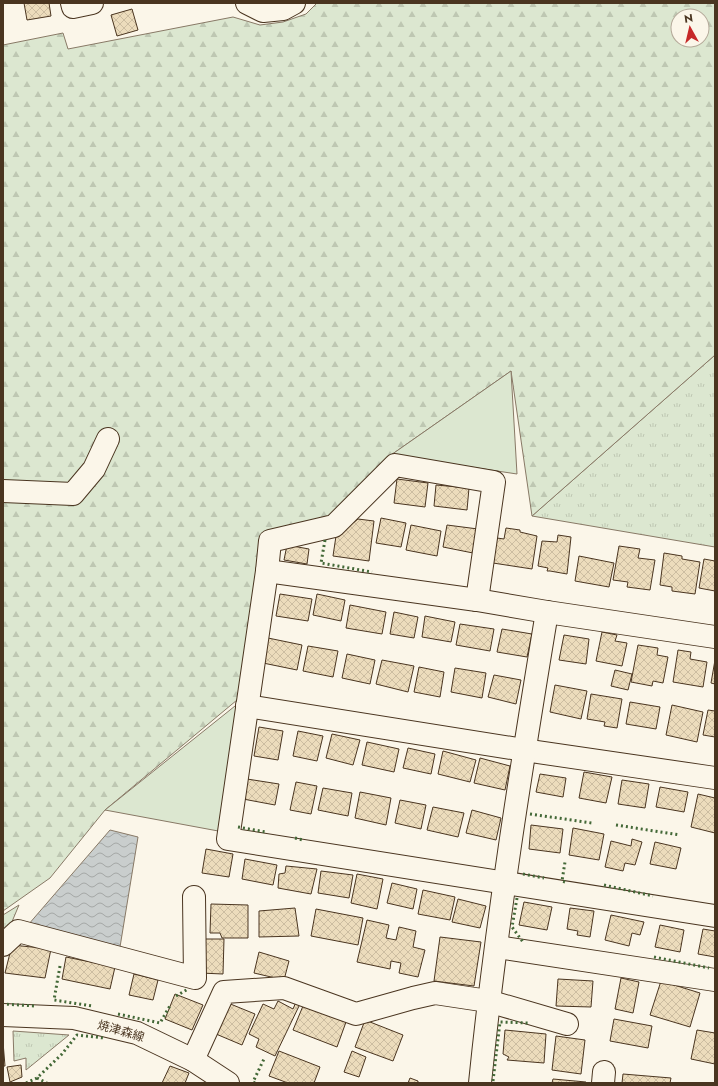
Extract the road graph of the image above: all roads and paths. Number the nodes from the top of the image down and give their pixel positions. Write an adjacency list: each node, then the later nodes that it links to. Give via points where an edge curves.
1 (72, 3): 2 (street, via 73,7)
2 (92, 3)
3 (247, 3): 4 (street, via 263,11 283,9)
4 (294, 3)
5 (108, 438): 6 (street, via 94,469 73,494)
6 (3, 492)
7 (266, 571): 8 (street); 8 (street, via 270,541 334,526 395,465 494,482); 11 (street)
8 (477, 600): 9 (street)
9 (547, 612): 10 (street); 12 (street)
10 (715, 637)
11 (247, 706): 12 (street); 14 (street, via 228,839)
12 (524, 750): 13 (street); 14 (street)
13 (715, 778)
14 (504, 883): 16 (street); 18 (street)
15 (194, 897): 17 (street, via 195,978 18,931)
16 (715, 916)
17 (3, 945)
18 (497, 947): 19 (street); 20 (street)
19 (715, 980)
20 (488, 1001): 22 (street); 23 (street, via 435,993 356,1014 284,988 224,992); 25 (street)
21 (3, 1015): 23 (street, 焼津森線, via 74,1018 137,1032)
22 (567, 1024)
23 (193, 1060): 24 (street, 焼津森線)
24 (228, 1083)
25 (480, 1083)

